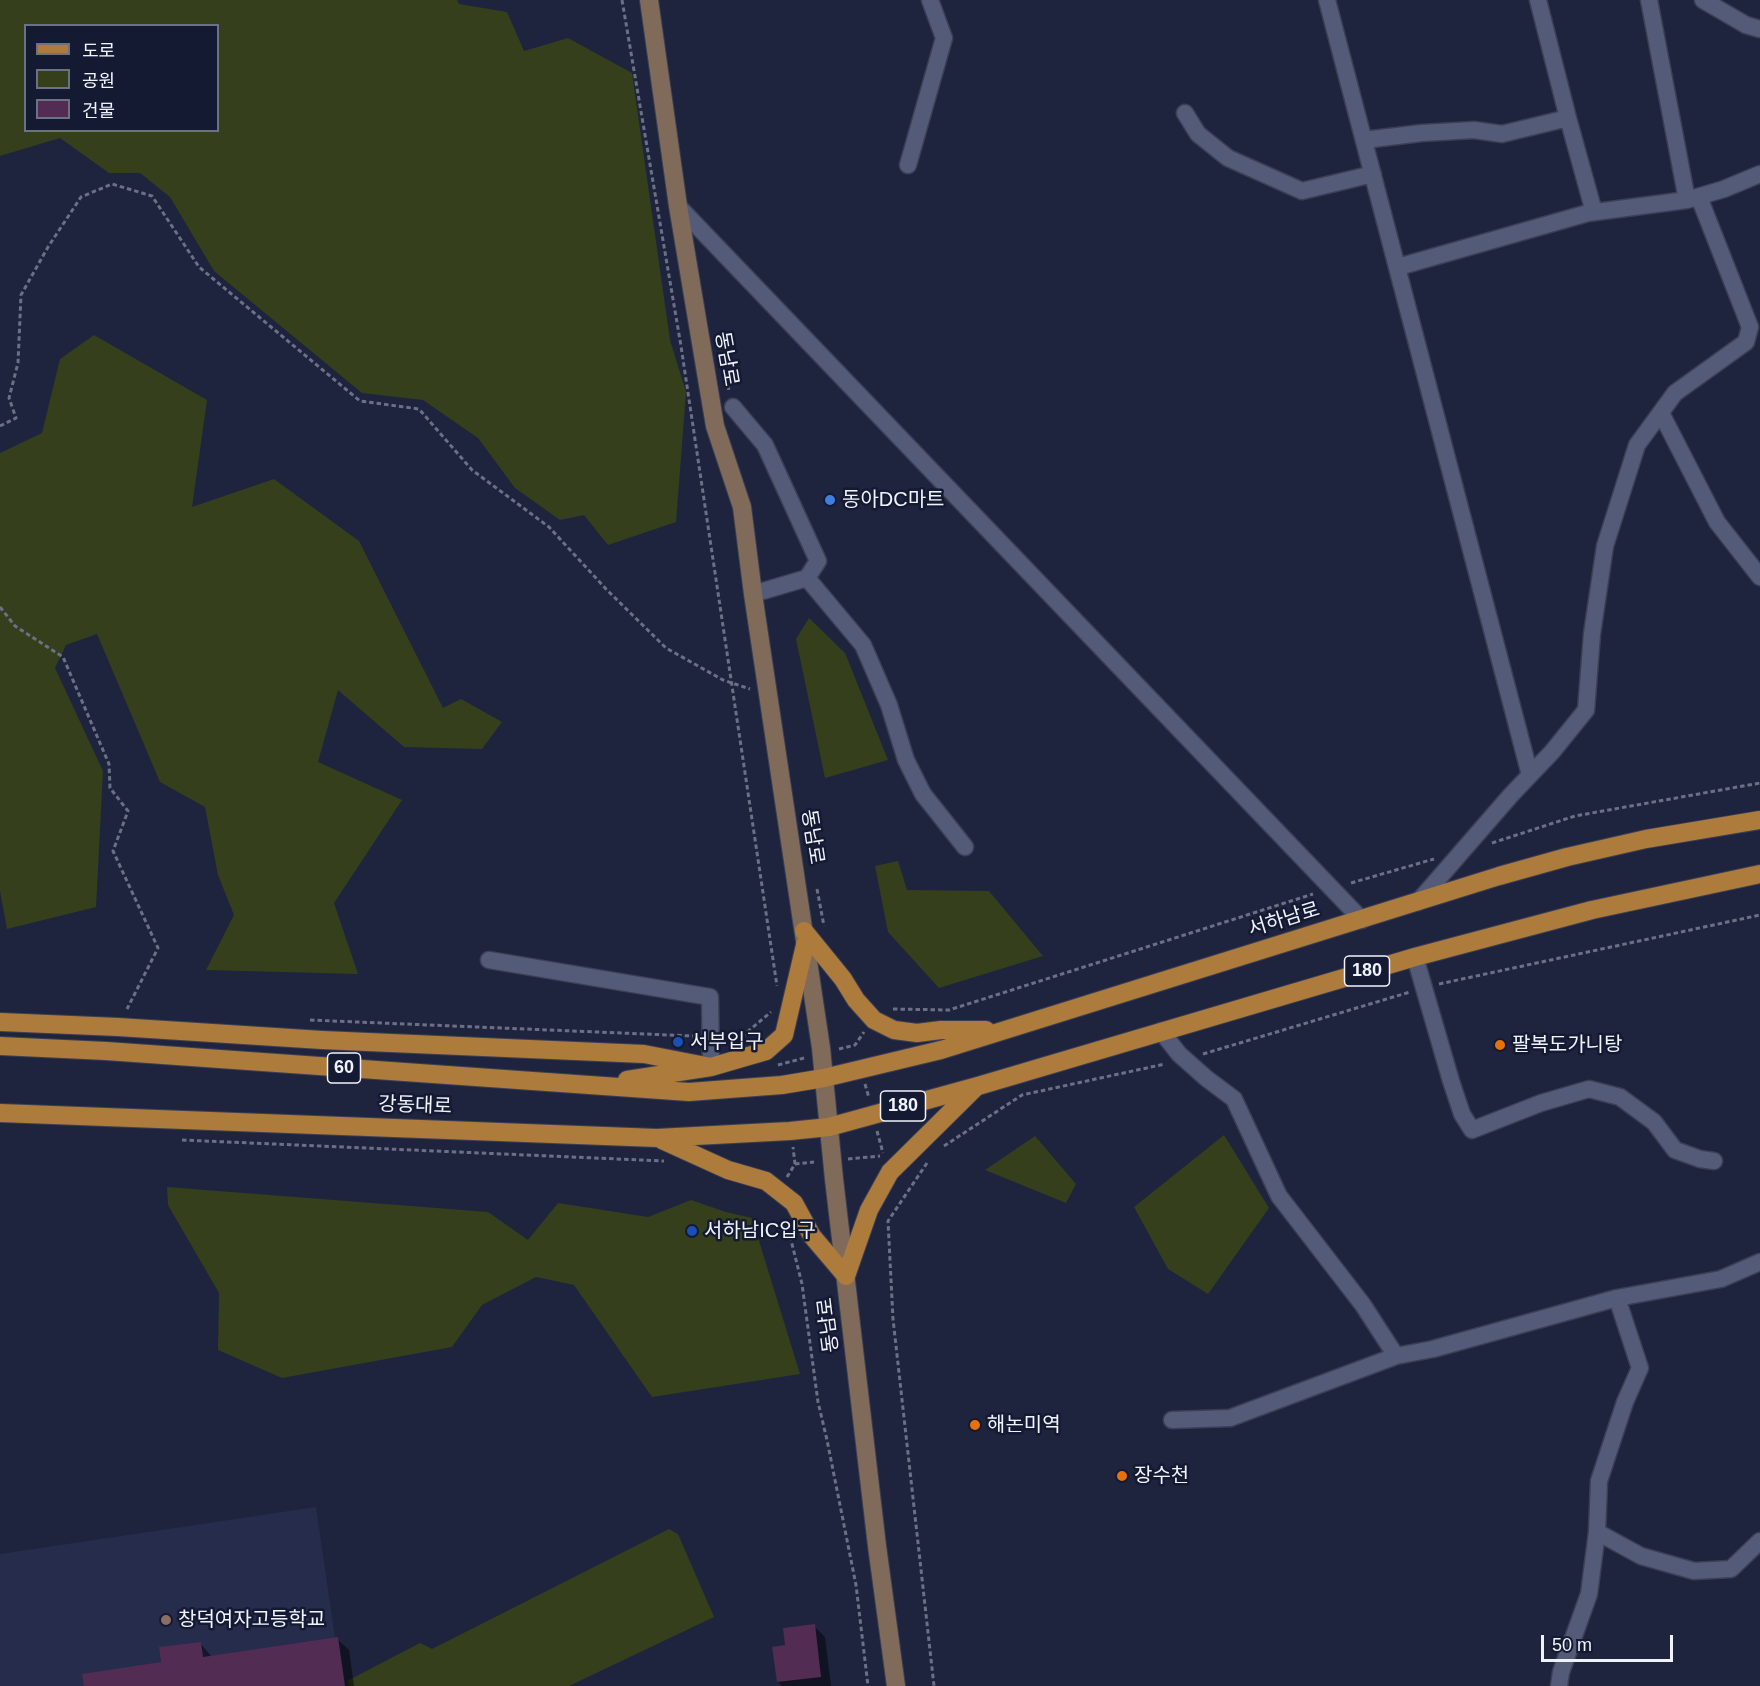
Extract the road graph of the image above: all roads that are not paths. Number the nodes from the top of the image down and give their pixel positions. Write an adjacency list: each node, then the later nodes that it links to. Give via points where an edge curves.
1 (649, 0): 15 (main road, 동남로)
2 (930, 0): 11 (street, via 944,38)
3 (1327, 0): 10 (street)
4 (1538, 0): 9 (street)
5 (1649, 0): 14 (street)
6 (1703, 0): 7 (street)
7 (1760, 29)
8 (1185, 113): 12 (street, via 1198,135 1228,158 1302,191)
9 (1568, 118): 10 (street, via 1502,134 1474,130); 16 (street)
10 (1364, 140): 12 (street)
11 (908, 165)
12 (1373, 174): 17 (street)
13 (1760, 174): 14 (street)
14 (1693, 198): 16 (street); 19 (street, via 1750,327 1746,342 1675,393)
15 (678, 206): 22 (main road, 동남로, via 715,426 742,507); 28 (street)
16 (1594, 213): 17 (street)
17 (1398, 267): 23 (street)
18 (732, 407): 21 (street, via 765,444 818,561)
19 (1661, 413): 20 (street, via 1717,522); 23 (street, via 1637,445 1605,546 1586,710)
20 (1760, 577)
21 (807, 578): 22 (street); 25 (street, via 863,645 889,705 906,760 923,794)
22 (753, 594): 29 (main road, 동남로)
23 (1530, 775): 27 (street)
24 (1760, 820): 27 (main road, 서하남로 / 180, via 1567,857)
25 (965, 847)
26 (1760, 874): 30 (main road, 180, via 1592,910)
27 (1418, 902): 28 (main road, 서하남로 / 180)
28 (1362, 920): 33 (main road, 서하남로 / 180)
29 (805, 938): 33 (main road, via 874,1020 894,1030 917,1033); 36 (main road, via 784,1035 766,1052); 37 (main road, 동남로)
30 (1415, 957): 34 (main road, 180); 43 (street, via 1451,1082 1472,1130 1589,1089 1620,1097 1654,1122 1675,1150)
31 (489, 960): 36 (street, via 710,997)
32 (0, 1022): 36 (main road, via 644,1054)
33 (1006, 1029): 37 (main road, 서하남로 / 180, via 941,1050)
34 (1161, 1031): 39 (main road, 180); 47 (street, via 1185,1059 1234,1098 1279,1196 1363,1305)
35 (0, 1046): 38 (main road, 강동대로 / 60)
36 (711, 1067): 38 (main road)
37 (824, 1078): 38 (main road, 강동대로 / 60, via 689,1092); 41 (main road, 동남로)
38 (593, 1085)
39 (978, 1086): 41 (main road, 180); 45 (main road, via 890,1172 869,1210)
40 (0, 1113): 42 (main road, 강동대로)
41 (829, 1127): 42 (main road, 강동대로); 45 (main road, 동남로)
42 (657, 1138): 45 (main road, via 729,1170 766,1181 794,1203 812,1236)
43 (1714, 1161)
44 (1760, 1262): 46 (street, via 1721,1279)
45 (846, 1276): 51 (main road, 동남로)
46 (1617, 1298): 47 (street); 49 (street, via 1640,1368 1599,1481)
47 (1396, 1356): 48 (street, via 1230,1418)
48 (1172, 1420)
49 (1597, 1532): 50 (street, via 1641,1556 1694,1571 1731,1569); 52 (street, via 1589,1594)
50 (1760, 1541)
51 (896, 1686)
52 (1559, 1686)

